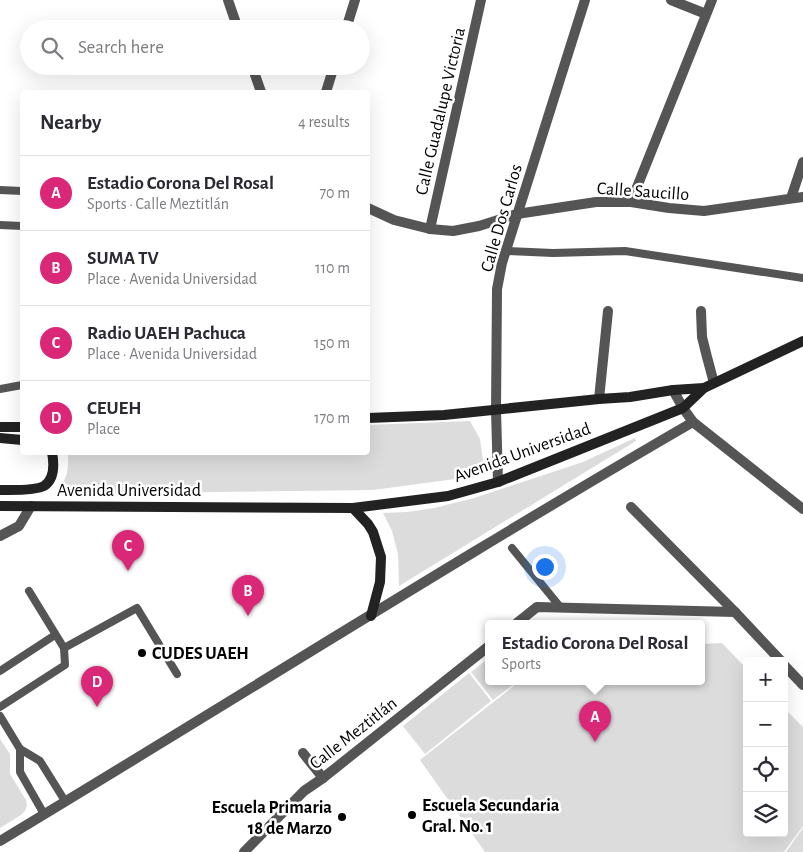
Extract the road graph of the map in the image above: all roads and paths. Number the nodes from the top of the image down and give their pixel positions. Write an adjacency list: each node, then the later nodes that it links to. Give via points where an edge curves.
1 (228, 0): 8 (street)
2 (355, 0): 9 (street)
3 (481, 0): 24 (street, Calle Guadalupe Victoria)
4 (586, 0): 21 (street, Calle Dos Carlos)
5 (670, 0): 7 (street)
6 (712, 0): 7 (street)
7 (706, 14): 19 (street)
8 (235, 20)
9 (349, 20)
10 (255, 75): 12 (street)
11 (331, 75): 13 (street)
12 (260, 90)
13 (327, 90)
14 (803, 162): 18 (street)
15 (0, 190): 16 (lane)
16 (20, 191)
17 (803, 197): 18 (street, Calle Saucillo)
18 (790, 198): 19 (street, Calle Saucillo, via 704,211)
19 (631, 202): 21 (street, Calle Saucillo, via 596,202)
20 (370, 209): 24 (street, Calle Saucillo, via 394,220)
21 (517, 214): 24 (street, Calle Saucillo, via 479,226); 25 (street, Calle Dos Carlos)
22 (0, 225): 23 (lane)
23 (20, 226)
24 (430, 229)
25 (506, 251): 26 (lane, via 553,254 625,251); 37 (street, Calle Dos Carlos, via 497,289)
26 (803, 278)
27 (608, 311): 35 (street)
28 (701, 311): 30 (street, via 702,337)
29 (803, 341): 30 (main road)
30 (714, 383): 32 (main road)
31 (20, 385): 33 (lane)
32 (704, 388): 34 (main road, Avenida Universidad); 36 (main road, Avenida Universidad)
33 (0, 389)
34 (673, 390): 35 (main road, Avenida Universidad); 36 (street)
35 (598, 399): 37 (main road, Avenida Universidad)
36 (683, 408): 39 (street); 45 (main road, Avenida Universidad)
37 (496, 410): 38 (main road, Avenida Universidad); 45 (street, Calle Dos Carlos)
38 (370, 418)
39 (693, 422): 51 (street); 57 (street)
40 (20, 426): 41 (main road)
41 (0, 427)
42 (0, 438): 43 (main road)
43 (20, 440)
44 (53, 455): 46 (main road, via 51,478 44,486)
45 (498, 482): 50 (main road, Avenida Universidad, via 448,496)
46 (0, 490)
47 (0, 506): 48 (main road, Avenida Universidad)
48 (32, 506): 50 (main road, Avenida Universidad); 52 (street, via 18,526)
49 (631, 507): 56 (street)
50 (353, 508): 57 (main road, via 373,532 381,557 380,582)
51 (803, 509)
52 (0, 536)
53 (512, 548): 55 (lane)
54 (28, 591): 59 (lane)
55 (562, 608): 56 (street); 58 (street, via 537,608)
56 (735, 612): 62 (street)
57 (370, 616): 72 (street)
58 (521, 620)
59 (55, 635): 60 (lane); 64 (lane)
60 (64, 648): 65 (lane, via 137,608); 67 (lane, via 65,664)
61 (485, 649): 71 (street, Calle Meztitlán)
62 (777, 657)
63 (788, 668): 66 (street)
64 (0, 671)
65 (177, 674)
66 (803, 685)
67 (0, 706)
68 (0, 716): 69 (lane)
69 (20, 749): 72 (lane, via 40,762); 73 (lane, via 20,772)
70 (303, 753): 71 (street)
71 (324, 778): 75 (street, Calle Meztitlán, via 304,792)
72 (65, 801): 73 (street)
73 (44, 814): 74 (street)
74 (0, 841)
75 (244, 852)

